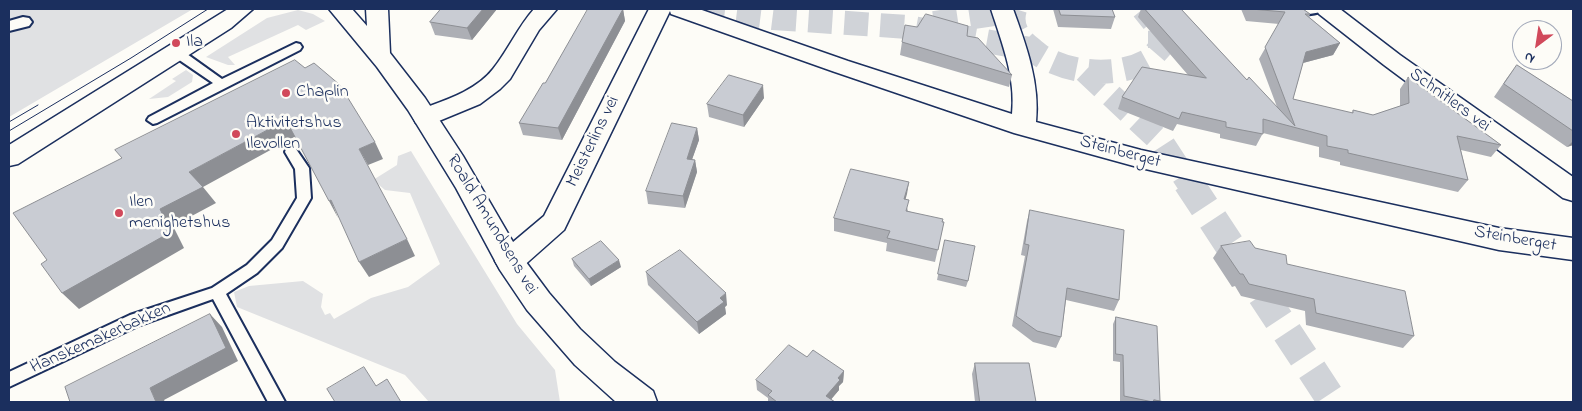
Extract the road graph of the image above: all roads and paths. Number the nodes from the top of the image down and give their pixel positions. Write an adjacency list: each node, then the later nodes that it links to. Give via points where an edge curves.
1 (242, 9): 12 (street)
2 (262, 9): 12 (street)
3 (340, 9): 15 (street, Roald Amundsens vei)
4 (377, 9): 15 (street)
5 (546, 9): 17 (street, via 492,84 471,98)
6 (660, 9): 24 (street, Meisterlins vei, via 554,223)
7 (1002, 9): 19 (street, via 1025,87)
8 (1260, 9): 9 (lane, via 1291,12)
9 (1321, 9)
10 (1327, 9): 22 (street, Schnitlers vei)
11 (691, 11): 19 (street, Steinberget, via 840,66)
12 (223, 23): 14 (street)
13 (296, 47): 16 (lane)
14 (176, 52): 16 (lane); 21 (street)
15 (379, 53): 17 (street, Roald Amundsens vei)
16 (221, 84): 18 (lane)
17 (425, 117): 24 (street, Roald Amundsens vei)
18 (153, 120)
19 (1023, 127): 23 (street, Steinberget, via 1150,161 1499,239)
20 (291, 152): 25 (lane, Hanskemakerbakken, via 302,168 304,198 277,244 252,269)
21 (9, 157)
22 (1573, 191)
23 (1573, 249)
24 (510, 261): 28 (street, Roald Amundsens vei, via 562,331 616,384)
25 (217, 292): 26 (lane, Hanskemakerbakken, via 135,320); 27 (lane)
26 (9, 380)
27 (277, 402)
28 (641, 402)

